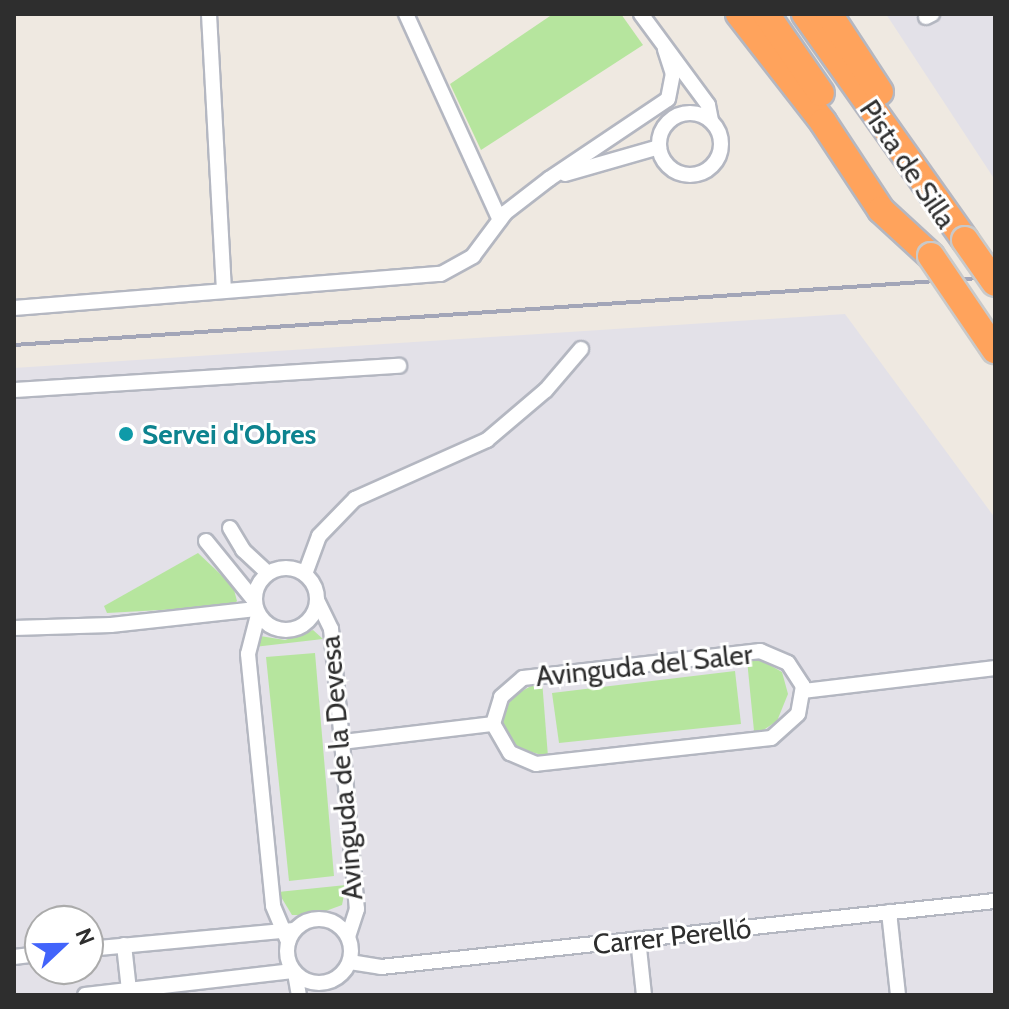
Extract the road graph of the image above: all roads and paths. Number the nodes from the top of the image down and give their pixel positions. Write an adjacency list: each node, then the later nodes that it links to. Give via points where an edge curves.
1 (209, 14): 18 (street)
2 (406, 14): 14 (street)
3 (641, 14): 8 (street)
4 (739, 14): 16 (highway, via 823,122 881,210)
5 (766, 14): 16 (highway, Pista de Silla)
6 (805, 14): 15 (highway, Pista de Silla)
7 (829, 14): 15 (highway, via 936,178)
8 (665, 49): 9 (street, via 708,105); 10 (street, via 673,74 668,99)
9 (711, 120): 11 (street, via 685,113); 12 (street, via 721,149 703,172 674,170)
10 (641, 121): 11 (street); 13 (street)
11 (663, 127): 12 (street)
12 (659, 147): 13 (street)
13 (549, 179): 14 (street)
14 (500, 220): 18 (street, via 473,256 441,274)
15 (965, 240): 17 (highway, Pista de Silla, bridge)
16 (931, 256): 21 (highway, Pista de Silla, bridge)
17 (995, 283)
18 (224, 291): 19 (street)
19 (14, 308)
20 (581, 349): 27 (street, via 546,390 487,440 355,499 319,536)
21 (995, 351)
22 (399, 366): 23 (street)
23 (14, 390)
24 (230, 528): 26 (street, via 243,550)
25 (206, 541): 29 (street)
26 (268, 573): 27 (street, via 286,568); 29 (street)
27 (305, 574): 28 (street)
28 (317, 600): 29 (street, via 308,622 294,630 275,629); 34 (street, Avinguda de la Devesa, via 331,629)
29 (256, 608): 30 (street, via 232,616); 37 (street, via 248,654 273,906)
30 (14, 628)
31 (995, 668): 32 (street)
32 (803, 691): 33 (street, Avinguda del Saler, via 788,663 760,651 536,674 506,690); 33 (street, via 798,714 771,738 554,763 526,762 510,753)
33 (493, 724): 34 (street)
34 (342, 742): 38 (street, Avinguda de la Devesa, via 357,909)
35 (995, 901): 36 (street, Carrer Perelló)
36 (889, 912): 39 (street, Carrer Perelló); 50 (street)
37 (288, 934): 38 (street, via 319,919 341,927); 40 (street); 43 (street)
38 (348, 936): 42 (street)
39 (638, 939): 42 (street, Carrer Perelló, via 381,967); 49 (street)
40 (124, 945): 41 (street); 45 (street)
41 (104, 947)
42 (350, 962): 44 (street)
43 (294, 972): 44 (street, via 313,984); 45 (street); 47 (street)
44 (336, 979): 48 (street)
45 (129, 990): 46 (street)
46 (85, 995)
47 (299, 995)
48 (336, 995)
49 (644, 995)
50 (898, 995)

